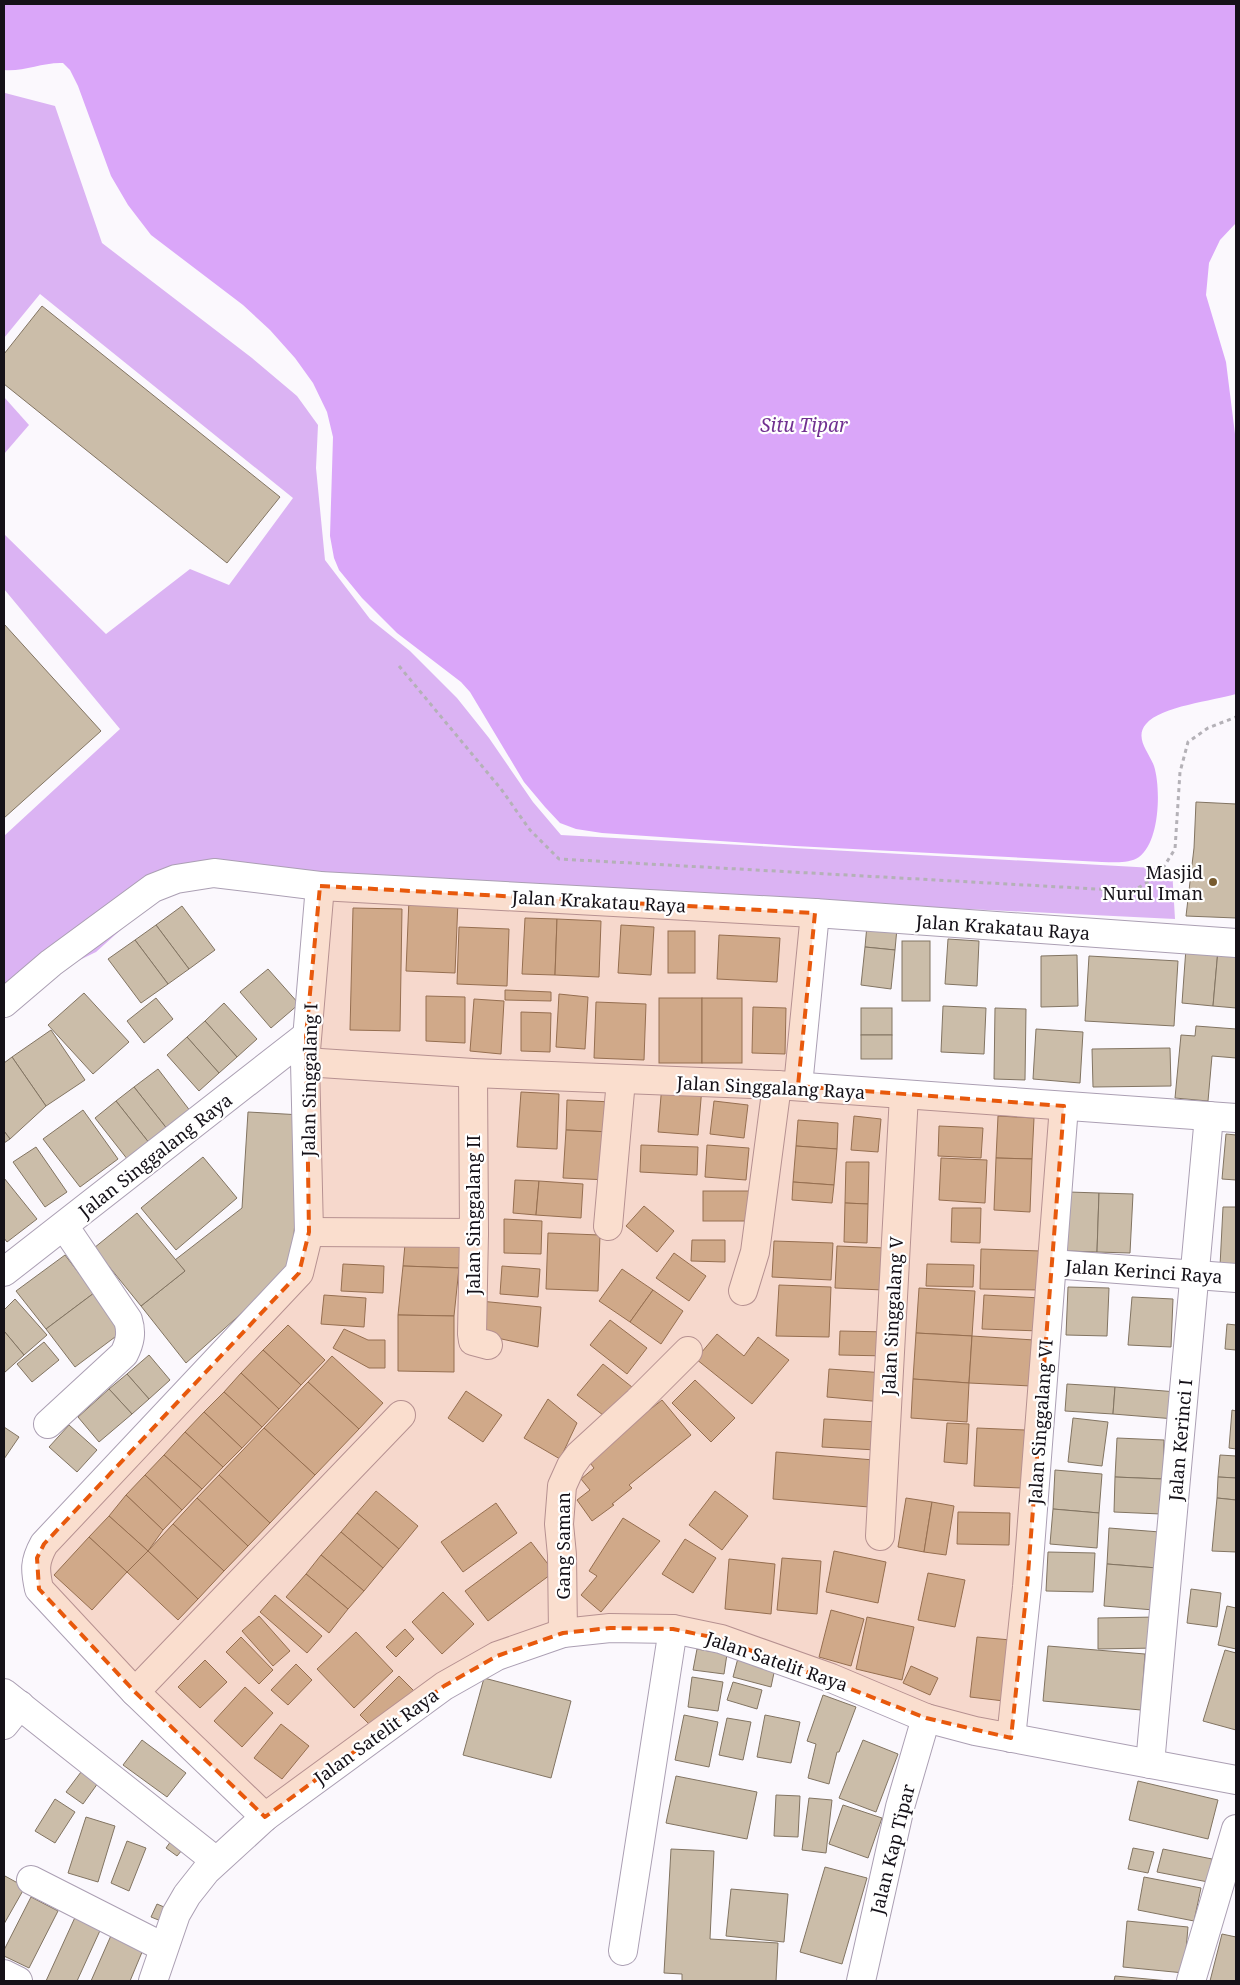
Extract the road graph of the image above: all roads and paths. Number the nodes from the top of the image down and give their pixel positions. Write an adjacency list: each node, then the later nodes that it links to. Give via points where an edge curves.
1 (398, 666): 2 (path, via 530,830 559,859 1133,891 1158,876 1175,849 1180,772 1188,742 1208,728)
2 (1236, 716)
3 (320, 886): 4 (street, Jalan Krakatau Raya); 6 (street, Jalan Krakatau Raya, via 214,874 176,879 153,888 127,905); 7 (street, Jalan Singgalang I)
4 (815, 913): 5 (street, Jalan Krakatau Raya); 10 (street)
5 (1236, 944)
6 (4, 1003)
7 (306, 1049): 8 (street, Jalan Singgalang Raya); 15 (street, Jalan Singgalang Raya); 17 (street, Jalan Singgalang I)
8 (472, 1073): 9 (street, Jalan Singgalang Raya); 18 (street, Jalan Singgalang II)
9 (620, 1080): 10 (street, Jalan Singgalang Raya); 16 (street)
10 (788, 1086): 11 (street, Jalan Singgalang Raya); 23 (street, via 755,1252)
11 (904, 1095): 12 (street, Jalan Singgalang Raya); 28 (street, Jalan Singgalang V)
12 (1064, 1106): 13 (street, Jalan Singgalang Raya); 19 (street, Jalan Singgalang VI)
13 (1209, 1116): 14 (street, Jalan Singgalang Raya); 21 (street, Jalan Kerinci I)
14 (1236, 1118)
15 (64, 1226): 20 (street, Jalan Singgalang Raya); 27 (street, via 128,1320 131,1332 124,1354)
16 (608, 1226)
17 (309, 1232): 18 (street); 31 (street, Jalan Singgalang I, via 299,1273 44,1544 36,1558 39,1589)
18 (474, 1233): 24 (street, Jalan Singgalang II, via 472,1342)
19 (1052, 1264): 21 (street, Jalan Kerinci Raya); 34 (street, Jalan Singgalang VI, via 1027,1587)
20 (4, 1272)
21 (1194, 1275): 22 (street, Jalan Kerinci Raya); 35 (street, Jalan Kerinci I)
22 (1236, 1278)
23 (743, 1291)
24 (488, 1345)
25 (688, 1351): 30 (street, Gang Saman, via 579,1454 562,1486 559,1524)
26 (401, 1415): 31 (street)
27 (48, 1424)
28 (880, 1536)
29 (673, 1629): 30 (street, Jalan Satelit Raya, via 610,1628); 33 (street, Jalan Satelit Raya, via 721,1639 831,1678); 42 (street)
30 (564, 1632): 37 (street, Jalan Satelit Raya, via 497,1656 444,1686)
31 (135, 1692): 37 (street)
32 (9, 1708): 39 (street)
33 (926, 1718): 34 (street, Jalan Satelit Raya); 46 (street, Jalan Kap Tipar, via 900,1807)
34 (1011, 1738): 35 (street, Jalan Satelit Raya)
35 (1150, 1764): 36 (street, Jalan Satelit Raya)
36 (1236, 1780)
37 (265, 1817): 39 (street, Jalan Satelit Raya)
38 (1236, 1829): 47 (street)
39 (216, 1861): 41 (street, Jalan Satelit Raya, via 187,1895)
40 (31, 1880): 41 (street)
41 (163, 1947): 45 (street, Jalan Satelit Raya)
42 (623, 1950)
43 (4, 1974): 44 (street)
44 (18, 1981)
45 (153, 1981)
46 (861, 1981)
47 (1191, 1981)

